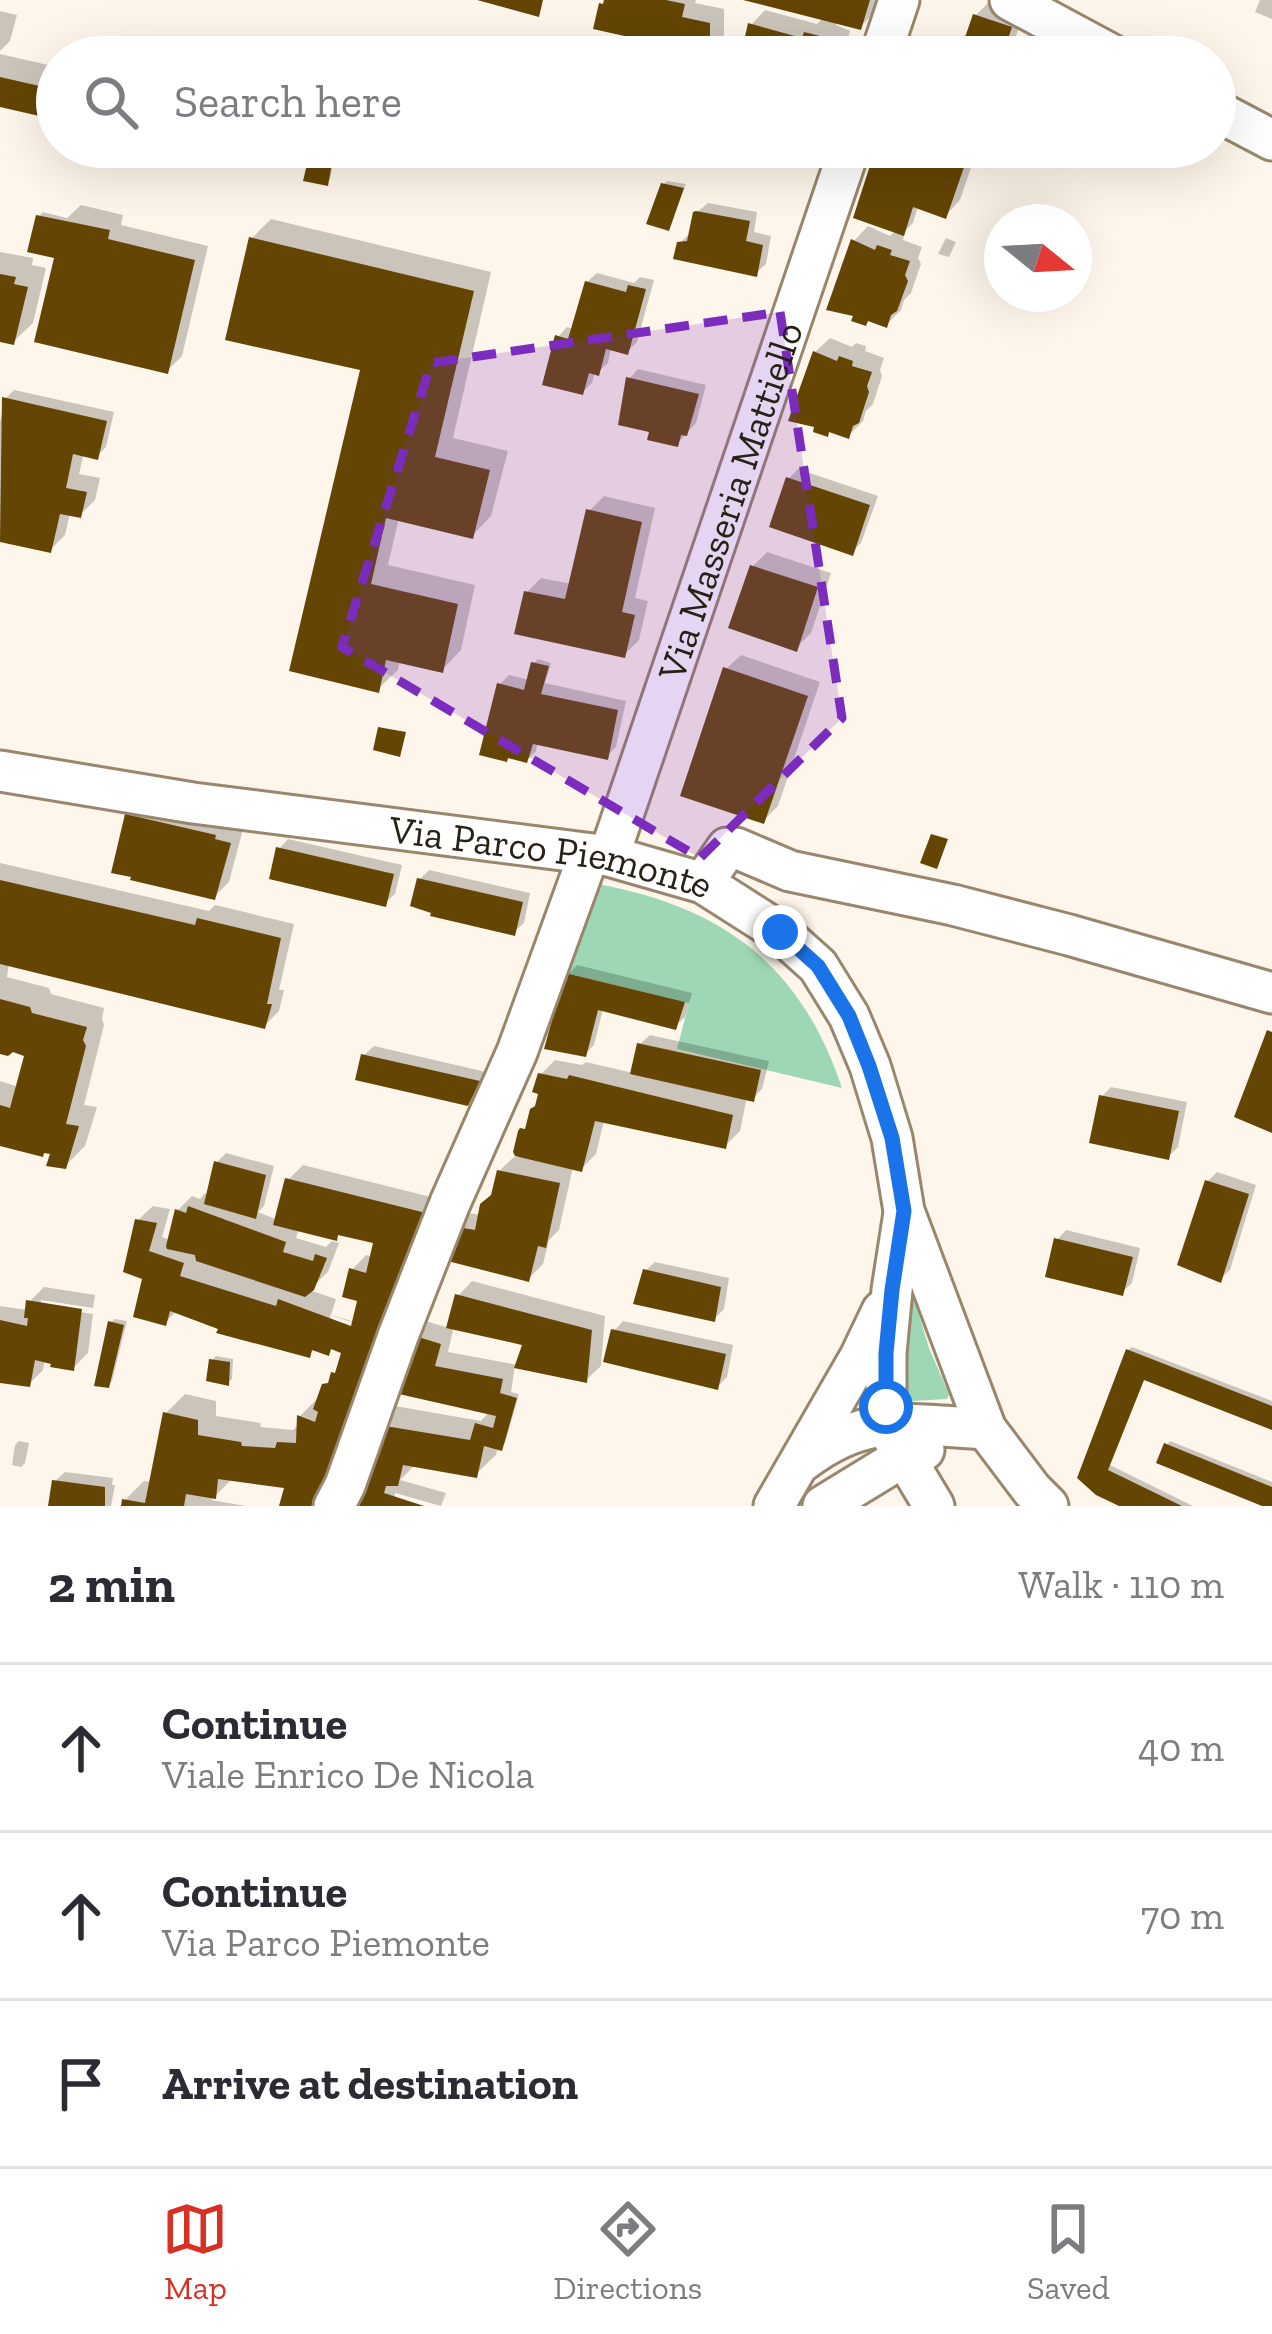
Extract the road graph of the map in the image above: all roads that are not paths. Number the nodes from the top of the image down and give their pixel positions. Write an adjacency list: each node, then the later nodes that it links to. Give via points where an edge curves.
1 (899, 0): 3 (street)
2 (1010, 0): 4 (street)
3 (887, 36)
4 (1077, 36)
5 (1236, 121): 6 (street)
6 (1272, 140)
7 (843, 168): 9 (street, Via Masseria Mattiello)
8 (0, 771): 9 (street, Via Parco Piemonte)
9 (599, 855): 10 (street, Via Parco Piemonte); 17 (street, Via Masseria Mattiello, via 450,1203)
10 (703, 883): 11 (street, via 727,848 736,848 790,871 1023,923); 12 (street, Via Parco Piemonte, via 818,966 849,1016 892,1138)
11 (1272, 993)
12 (904, 1211): 13 (street); 14 (street)
13 (892, 1290): 15 (street, via 886,1353); 16 (street)
14 (986, 1429): 15 (street); 21 (street)
15 (896, 1441): 16 (street, via 856,1430); 19 (street); 20 (street)
16 (798, 1465): 18 (street)
17 (334, 1506)
18 (774, 1506)
19 (823, 1506)
20 (934, 1506)
21 (1048, 1506)

